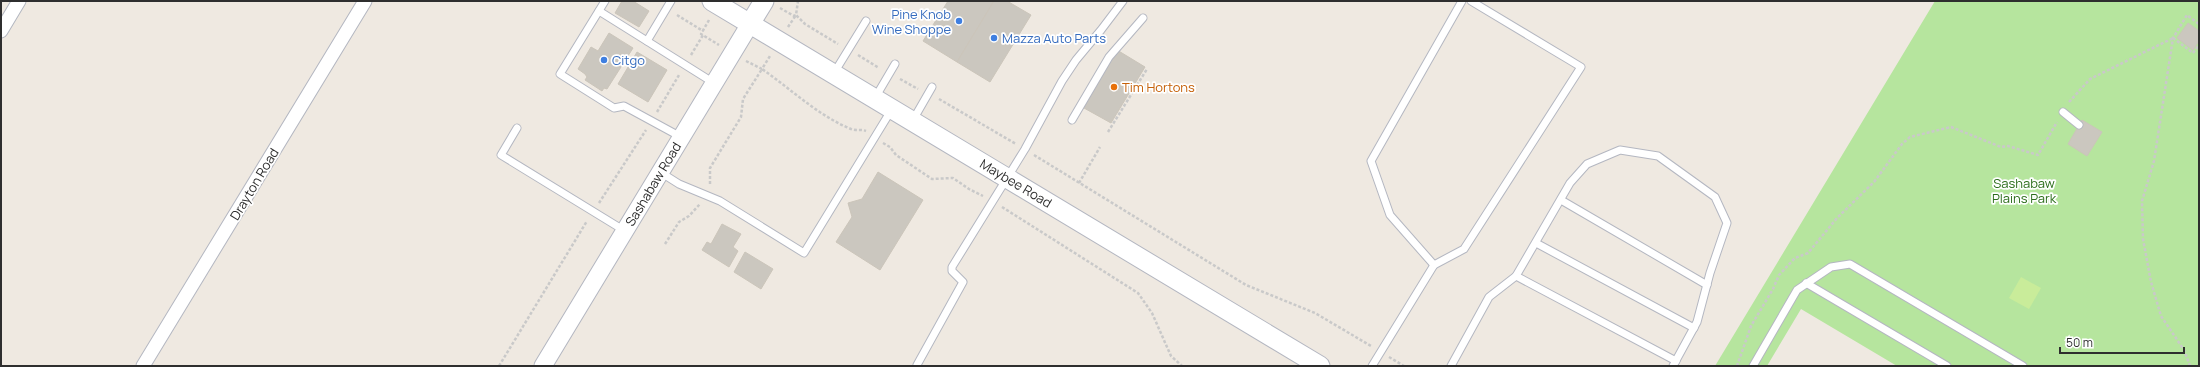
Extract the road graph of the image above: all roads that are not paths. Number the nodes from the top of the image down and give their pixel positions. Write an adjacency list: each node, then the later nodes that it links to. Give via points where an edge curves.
1 (19, 1): 14 (street)
2 (365, 1): 40 (street, Drayton Road)
3 (605, 1): 10 (lane)
4 (671, 1): 15 (lane)
5 (712, 1): 13 (main road, Maybee Road)
6 (764, 1): 13 (main road, Sashabaw Road)
7 (1123, 1): 29 (lane, via 1076,60)
8 (1462, 1): 33 (lane, via 1371,161 1390,215)
9 (1471, 1): 33 (lane, via 1581,67 1464,249)
10 (599, 11): 15 (lane); 27 (lane, via 560,74 614,108 624,106)
11 (1143, 18): 24 (lane, via 1110,58)
12 (866, 21): 17 (lane)
13 (750, 24): 17 (main road, Maybee Road); 18 (street, Sashabaw Road)
14 (1, 31)
15 (647, 41): 18 (lane)
16 (896, 64): 20 (lane)
17 (834, 73): 20 (main road, Maybee Road)
18 (714, 83): 27 (street, Sashabaw Road)
19 (930, 90): 23 (lane)
20 (875, 98): 21 (main road, Maybee Road)
21 (892, 108): 23 (main road, Maybee Road); 28 (lane, via 804,253 720,201 679,184)
22 (2063, 112): 25 (lane)
23 (913, 120): 29 (main road, Maybee Road)
24 (1072, 120)
25 (2079, 125)
26 (517, 128): 31 (lane, via 501,155)
27 (681, 137): 28 (street, Sashabaw Road)
28 (660, 172): 31 (street, Sashabaw Road)
29 (1007, 177): 39 (lane, via 952,267 952,271 963,282); 42 (main road, Maybee Road)
30 (1561, 200): 32 (lane); 36 (lane); 36 (lane, via 1570,183 1587,164 1620,150 1658,156 1715,197 1727,223)
31 (625, 231): 41 (street, Sashabaw Road)
32 (1536, 243): 34 (lane); 37 (lane)
33 (1434, 265): 43 (lane)
34 (1516, 276): 38 (lane); 44 (lane, via 1488,297)
35 (1806, 283): 45 (lane, via 1797,290); 46 (lane); 47 (lane, via 1831,267 1850,264)
36 (1707, 285): 37 (lane)
37 (1694, 328): 38 (lane)
38 (1675, 363)
39 (917, 365)
40 (144, 366)
41 (543, 366)
42 (1320, 366)
43 (1372, 366)
44 (1451, 366)
45 (1753, 366)
46 (1947, 366)
47 (2023, 366)

